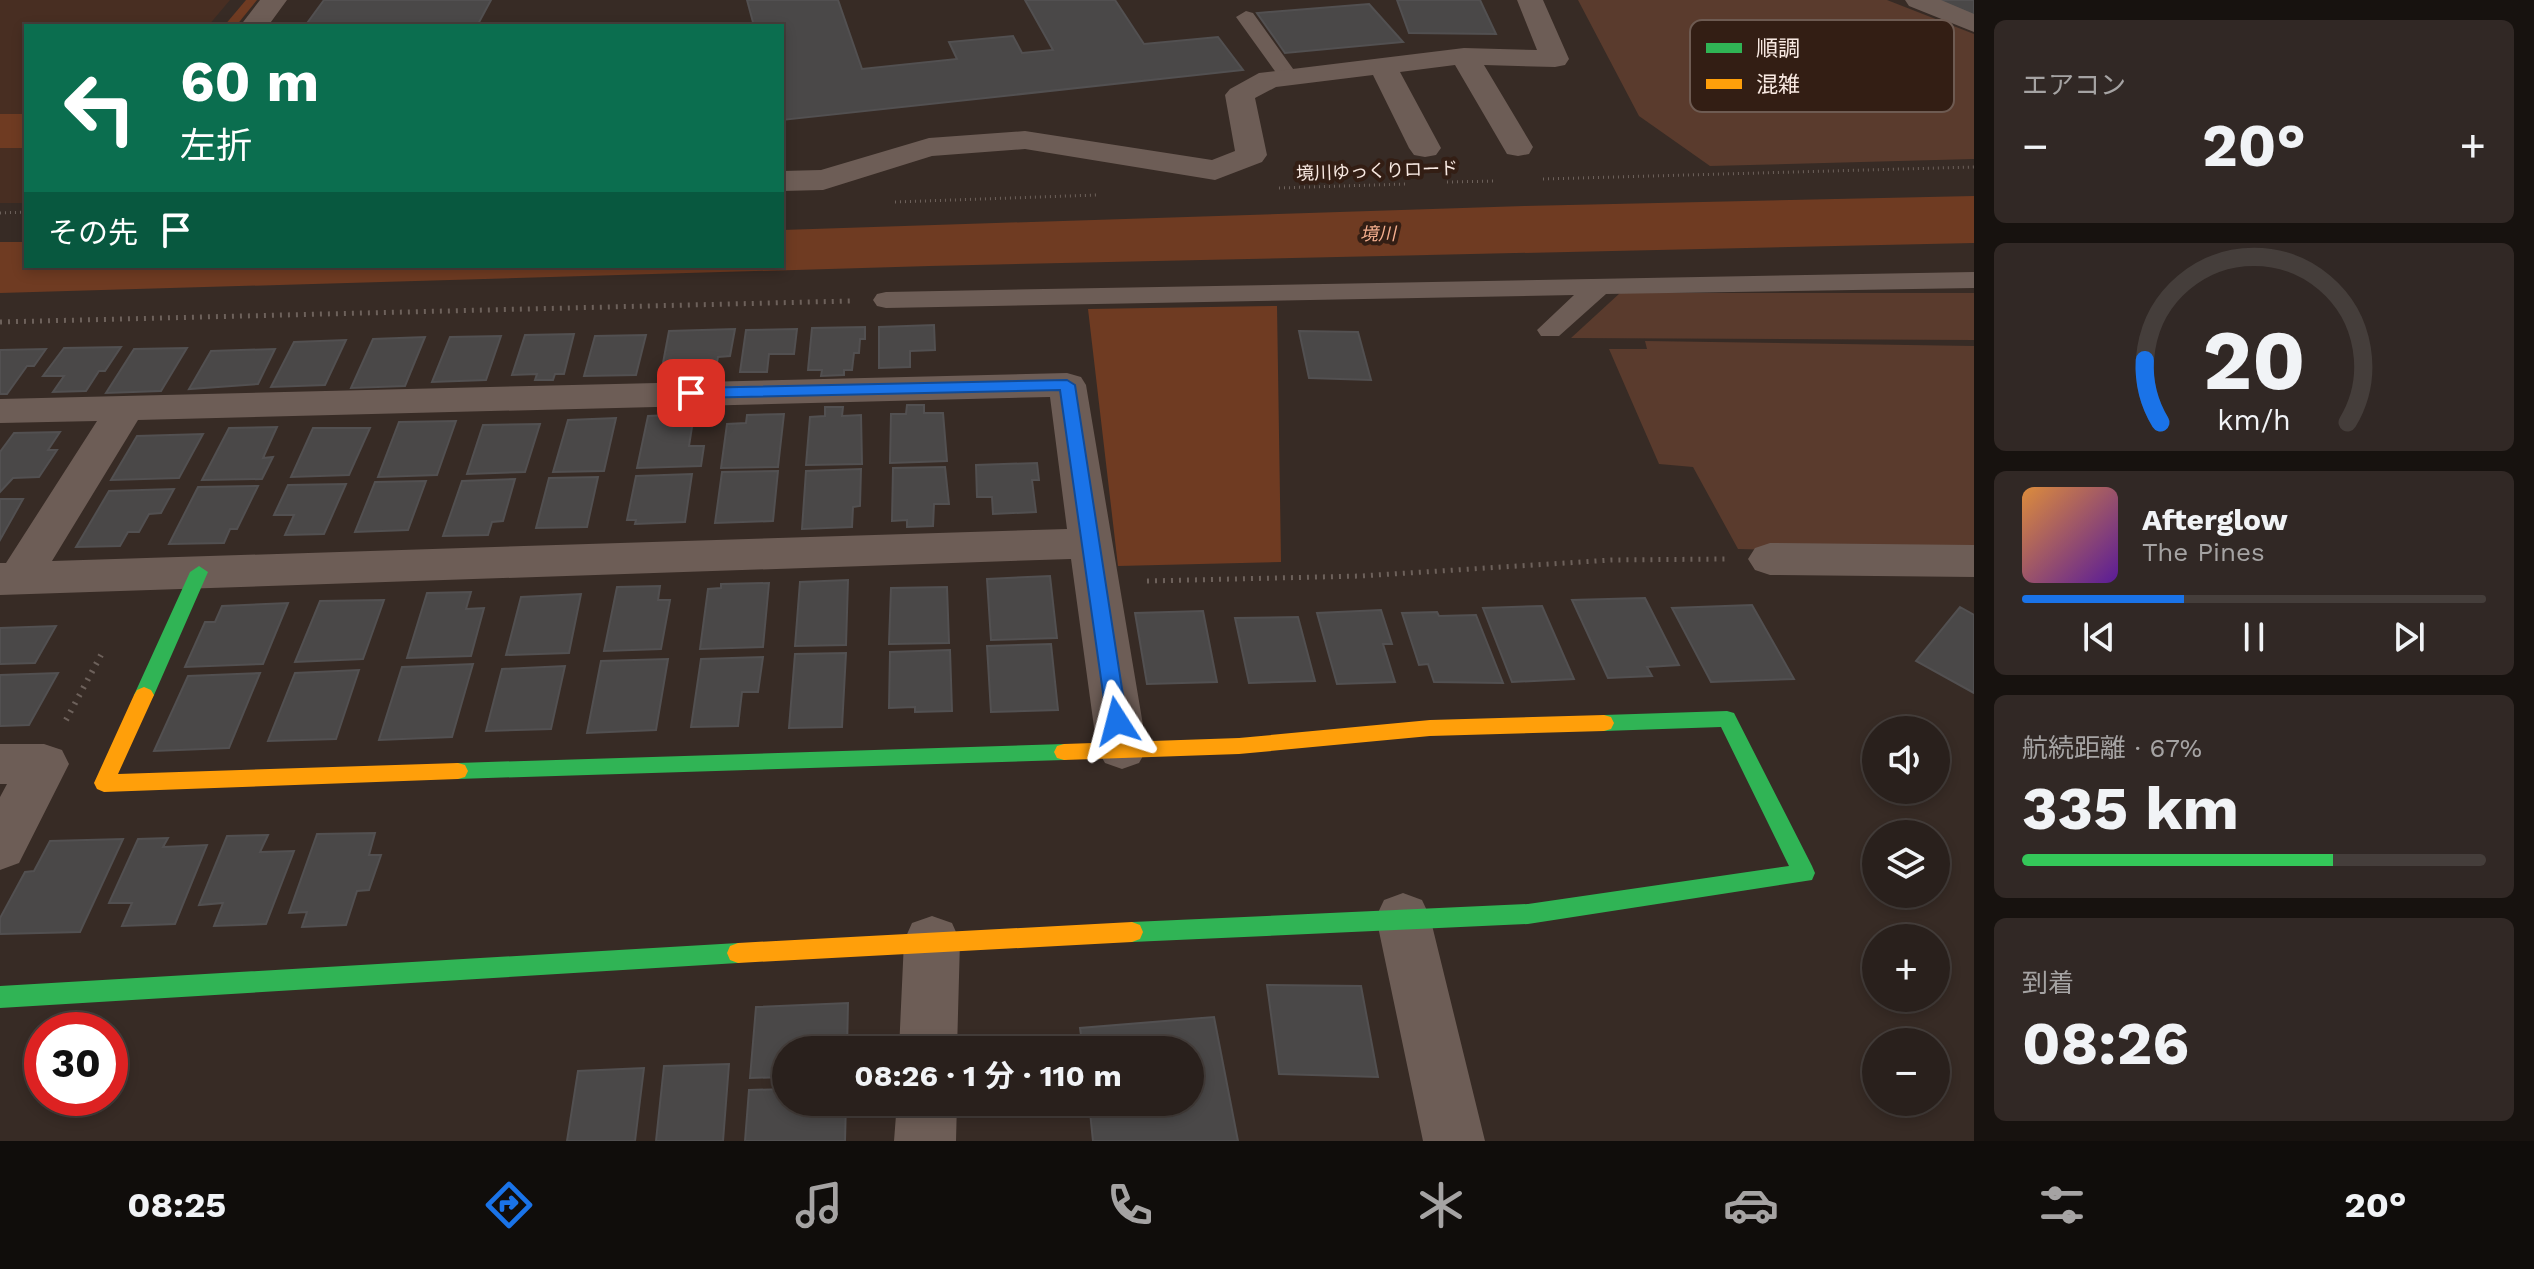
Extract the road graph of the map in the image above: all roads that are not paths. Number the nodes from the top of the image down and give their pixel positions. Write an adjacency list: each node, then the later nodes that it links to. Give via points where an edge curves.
1 (274, 0): 5 (street)
2 (1530, 0): 7 (street, via 1555,59)
3 (1918, 0): 6 (street)
4 (1246, 17): 9 (lane)
5 (256, 24)
6 (1974, 24)
7 (1464, 56): 8 (street); 10 (street)
8 (1383, 66): 9 (street); 11 (street)
9 (1289, 77): 12 (street, via 1269,79 1240,95 1251,155 1215,170 1025,140 929,147 823,180)
10 (1518, 147)
11 (1425, 148)
12 (784, 181)
13 (1974, 280): 14 (lane)
14 (1598, 288): 15 (lane); 16 (lane)
15 (886, 300)
16 (1550, 330)
17 (126, 407): 18 (street); 21 (street, via 1067,385); 23 (street)
18 (0, 411)
19 (1770, 559): 20 (street)
20 (1974, 561)
21 (1093, 563): 22 (street); 24 (street)
22 (199, 572): 23 (street); 24 (street, via 104,783)
23 (10, 579)
24 (1122, 749): 27 (street, via 1239,746 1430,728 1727,719 1804,873 1528,914)
25 (22, 764): 26 (street)
26 (0, 847)
27 (1403, 917): 28 (street); 33 (street)
28 (932, 941): 29 (street); 30 (street)
29 (0, 997)
30 (929, 1036)
31 (926, 1116): 32 (street)
32 (925, 1141)
33 (1454, 1141)

